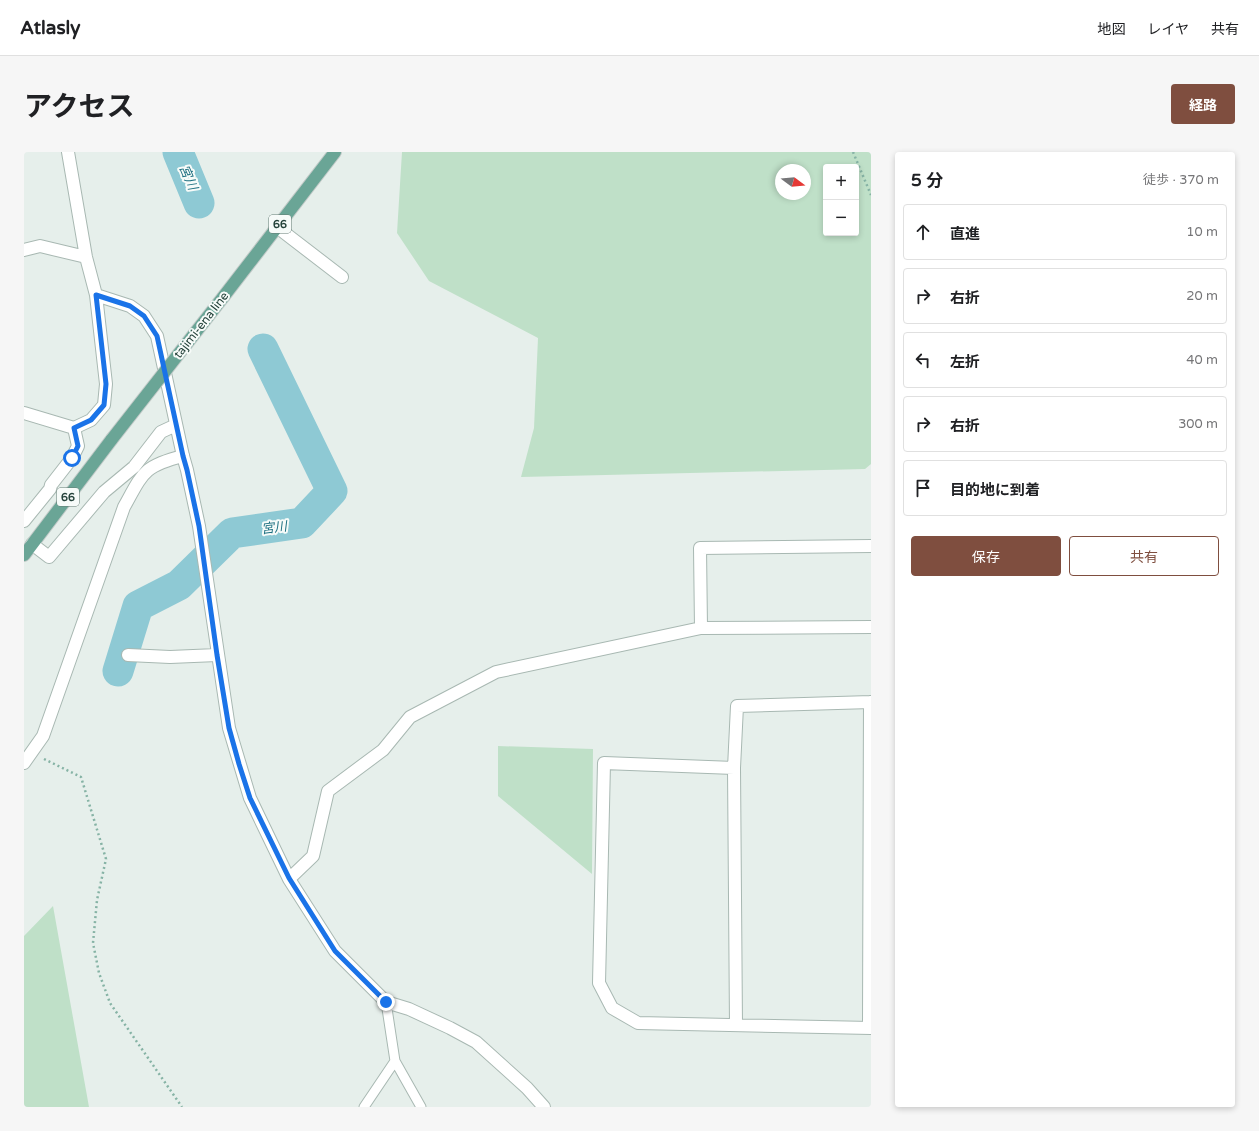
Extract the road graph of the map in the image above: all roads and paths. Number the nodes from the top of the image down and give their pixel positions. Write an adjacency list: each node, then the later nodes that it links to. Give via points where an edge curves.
1 (68, 152): 7 (street)
2 (335, 152): 5 (main road, tajimi-ena line / 66)
3 (853, 152): 4 (path)
4 (871, 195)
5 (277, 227): 8 (street); 15 (main road, tajimi-ena line / 66, bridge)
6 (24, 250): 7 (street, via 40,246)
7 (86, 257): 9 (street)
8 (342, 277)
9 (96, 295): 11 (street, via 130,306 144,316 157,336); 12 (street, via 106,384 104,405 91,420)
10 (24, 413): 12 (street)
11 (176, 425): 13 (street); 15 (street, via 161,432 134,467 104,492 50,557)
12 (74, 428): 14 (street, via 78,446 72,458)
13 (183, 456): 21 (street, via 199,526); 23 (street, via 152,467 142,475 124,507 43,736)
14 (24, 521)
15 (32, 544): 17 (main road, tajimi-ena line / 66)
16 (871, 546): 19 (street, via 700,548)
17 (24, 555)
18 (871, 627): 19 (street)
19 (701, 628): 26 (street, via 496,672 410,717 383,750 328,791 312,856)
20 (128, 655): 21 (street)
21 (217, 655): 26 (street, via 229,728 239,764 250,798)
22 (870, 702): 25 (street, via 737,706); 29 (street)
23 (32, 753): 24 (street); 31 (path, via 81,777 106,859 96,900 93,943 99,973 110,1003)
24 (24, 763)
25 (734, 768): 28 (street); 28 (street, via 604,763 599,983 612,1008 638,1023)
26 (289, 878): 27 (street, via 335,951)
27 (386, 1002): 30 (lane); 34 (street, via 409,1009 476,1042)
28 (736, 1025): 29 (street)
29 (870, 1028)
30 (395, 1061): 32 (lane); 33 (lane)
31 (182, 1107)
32 (364, 1107)
33 (421, 1107)
34 (544, 1107)

